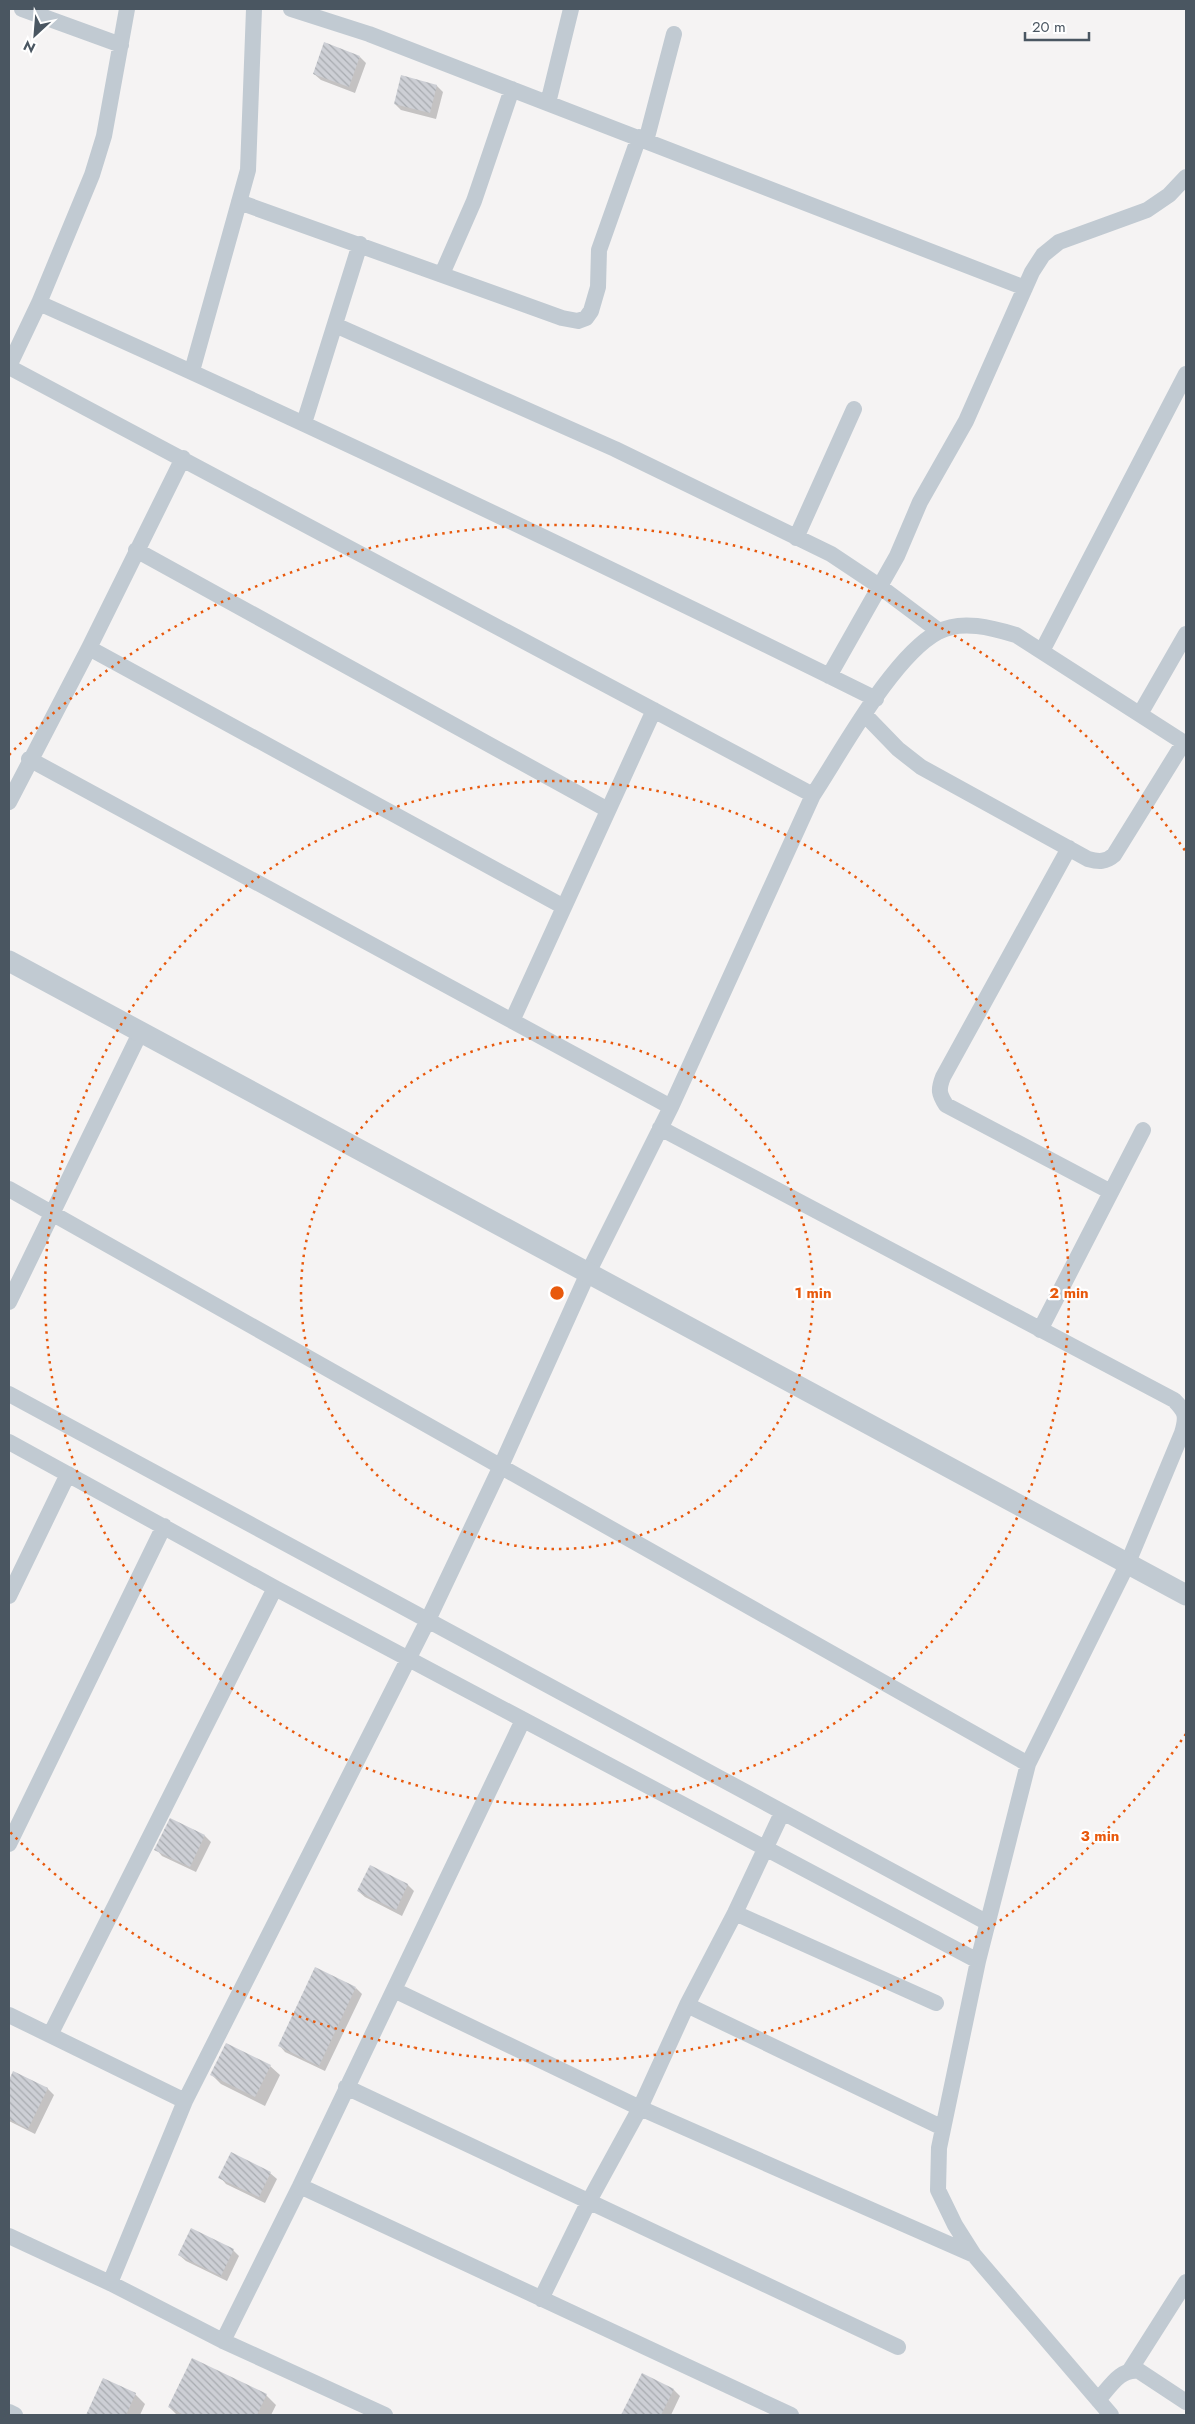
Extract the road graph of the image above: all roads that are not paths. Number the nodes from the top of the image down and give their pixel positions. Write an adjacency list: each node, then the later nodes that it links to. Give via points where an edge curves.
1 (22, 9): 7 (street)
2 (127, 9): 7 (street)
3 (254, 9): 13 (street, via 248,170)
4 (291, 9): 8 (street, via 369,34)
5 (571, 9): 9 (street)
6 (674, 34): 10 (street)
7 (121, 46): 17 (street, via 104,136 92,175)
8 (512, 89): 9 (street); 15 (street, via 474,201)
9 (548, 103): 10 (street)
10 (642, 139): 15 (street, via 599,250 598,287 586,318 578,321 562,318); 16 (street)
11 (1186, 177): 12 (street)
12 (1181, 193): 16 (street, via 1147,210 1059,242 1044,255)
13 (239, 202): 14 (street); 20 (street)
14 (360, 244): 15 (street); 18 (street)
15 (442, 274)
16 (1026, 288): 27 (street, via 966,421 920,502 898,556)
17 (39, 303): 19 (street); 20 (street)
18 (335, 325): 23 (street); 25 (street, via 615,449)
19 (9, 366): 24 (street)
20 (192, 371): 23 (street)
21 (1186, 374): 31 (street)
22 (854, 409): 25 (street)
23 (304, 423): 32 (street, via 566,546)
24 (183, 458): 26 (street); 34 (street)
25 (796, 538): 27 (street, via 831,554)
26 (136, 550): 30 (street); 41 (street)
27 (880, 586): 28 (street); 32 (street)
28 (939, 631): 31 (street, via 968,625 994,628 1016,635); 33 (street, via 919,645)
29 (1186, 634): 35 (street)
30 (89, 648): 38 (street); 43 (street)
31 (1042, 651): 35 (street)
32 (829, 676): 33 (street)
33 (876, 699): 36 (street)
34 (654, 710): 39 (street); 41 (street)
35 (1140, 714): 37 (street)
36 (865, 716): 39 (street); 42 (street, via 921,767)
37 (1185, 743): 42 (street, via 1114,855 1108,860 1097,861)
38 (29, 759): 40 (street); 45 (street)
39 (813, 795): 47 (street)
40 (9, 802)
41 (608, 810): 43 (street)
42 (1069, 848): 51 (street, via 943,1077 939,1095 946,1105)
43 (564, 907): 45 (street)
44 (9, 961): 46 (street)
45 (512, 1021): 47 (street)
46 (141, 1032): 52 (street); 53 (street)
47 (671, 1107): 48 (street)
48 (660, 1128): 53 (street); 55 (street)
49 (1143, 1130): 51 (street)
50 (9, 1189): 52 (street)
51 (1111, 1192): 55 (street)
52 (51, 1213): 54 (street); 59 (street)
53 (588, 1273): 59 (street); 62 (street)
54 (9, 1302)
55 (1040, 1330): 57 (street, via 1174,1400)
56 (9, 1394): 66 (street)
57 (1185, 1410): 62 (street, via 1182,1433)
58 (9, 1442): 60 (street)
59 (501, 1466): 66 (street); 69 (street)
60 (68, 1474): 61 (street); 64 (street)
61 (164, 1526): 63 (street); 71 (street)
62 (1127, 1565): 65 (street); 69 (street)
63 (275, 1588): 67 (street); 80 (street)
64 (9, 1596)
65 (1186, 1596)
66 (427, 1622): 67 (street); 70 (street)
67 (408, 1658): 68 (street); 82 (street)
68 (523, 1720): 72 (street); 76 (street)
69 (1028, 1764): 74 (street)
70 (782, 1813): 72 (street); 74 (street)
71 (9, 1844)
72 (764, 1848): 73 (street); 75 (street)
73 (735, 1913): 77 (street); 78 (street)
74 (988, 1923): 75 (street)
75 (978, 1961): 84 (street)
76 (394, 1990): 81 (street); 83 (street)
77 (936, 2003)
78 (687, 2005): 83 (street); 84 (street)
79 (9, 2015): 80 (street)
80 (50, 2035): 82 (street)
81 (346, 2087): 85 (street); 86 (street)
82 (185, 2101): 90 (street)
83 (640, 2108): 86 (street); 88 (street)
84 (943, 2128): 88 (street, via 938,2190)
85 (300, 2186): 91 (street); 92 (street)
86 (589, 2201): 91 (street); 93 (street)
87 (9, 2236): 90 (street)
88 (974, 2256): 95 (street)
89 (1186, 2282): 94 (street)
90 (110, 2283): 92 (street)
91 (541, 2299): 100 (street)
92 (223, 2340): 99 (street)
93 (898, 2347)
94 (1130, 2370): 95 (street, via 1122,2374); 96 (street, via 1138,2371)
95 (1098, 2400): 101 (street)
96 (1186, 2402)
97 (9, 2412): 98 (street)
98 (15, 2415)
99 (385, 2415)
100 (791, 2415)
101 (1111, 2415)

